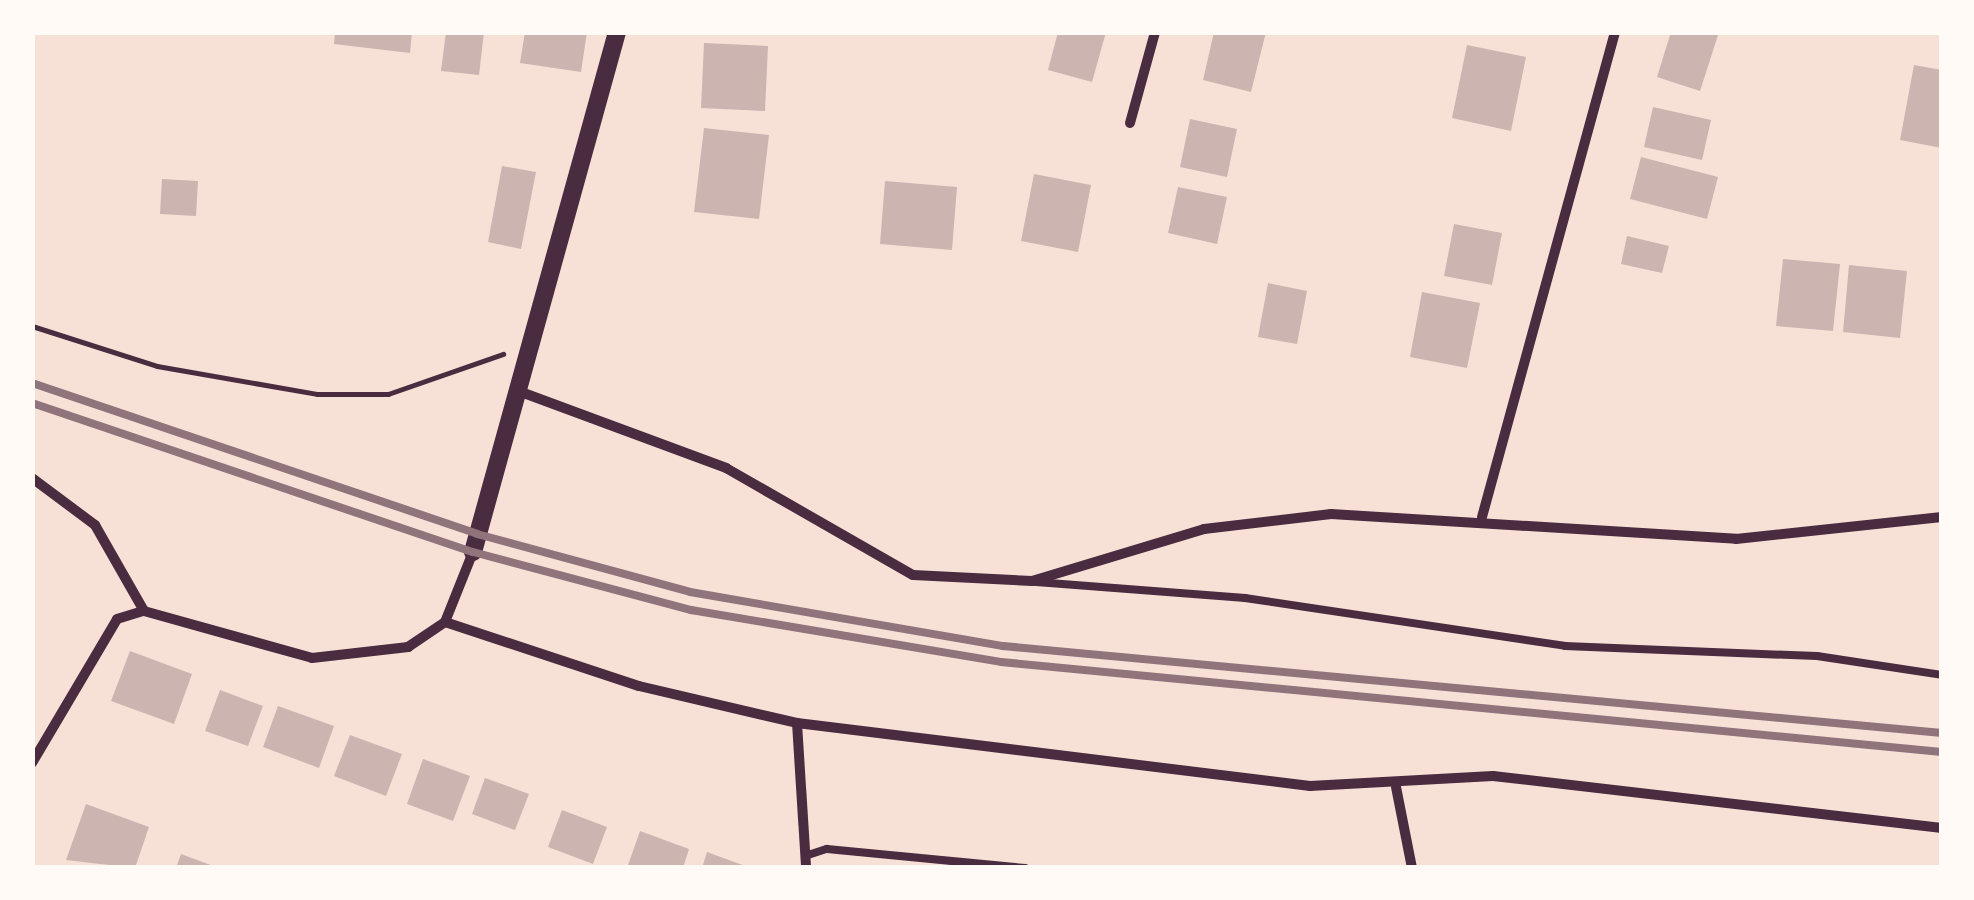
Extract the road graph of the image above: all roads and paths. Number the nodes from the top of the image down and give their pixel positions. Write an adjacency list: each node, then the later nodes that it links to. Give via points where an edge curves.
1 (617, 32): 6 (street)
2 (1155, 32): 4 (street)
3 (1614, 32): 9 (street)
4 (1130, 124)
5 (32, 326): 6 (path, via 157,366 318,394 428,384 476,369)
6 (538, 330): 7 (street)
7 (521, 392): 11 (street); 12 (street, via 726,468 913,575)
8 (32, 478): 13 (street, via 95,525)
9 (1482, 517): 10 (street, via 1736,539); 12 (street, via 1331,514 1204,530)
10 (1942, 517)
11 (472, 552): 14 (street)
12 (1032, 581): 15 (lane, via 1246,598 1564,646 1817,656)
13 (144, 610): 14 (street, via 312,658 408,647); 17 (street, via 98,638)
14 (445, 622): 16 (street, via 638,686)
15 (1942, 674)
16 (797, 723): 18 (street, via 1272,782); 20 (street)
17 (32, 764)
18 (1396, 787): 19 (street, via 1492,776); 22 (street)
19 (1942, 828)
20 (807, 861): 21 (lane, via 827,849)
21 (1025, 868)
22 (1412, 868)

